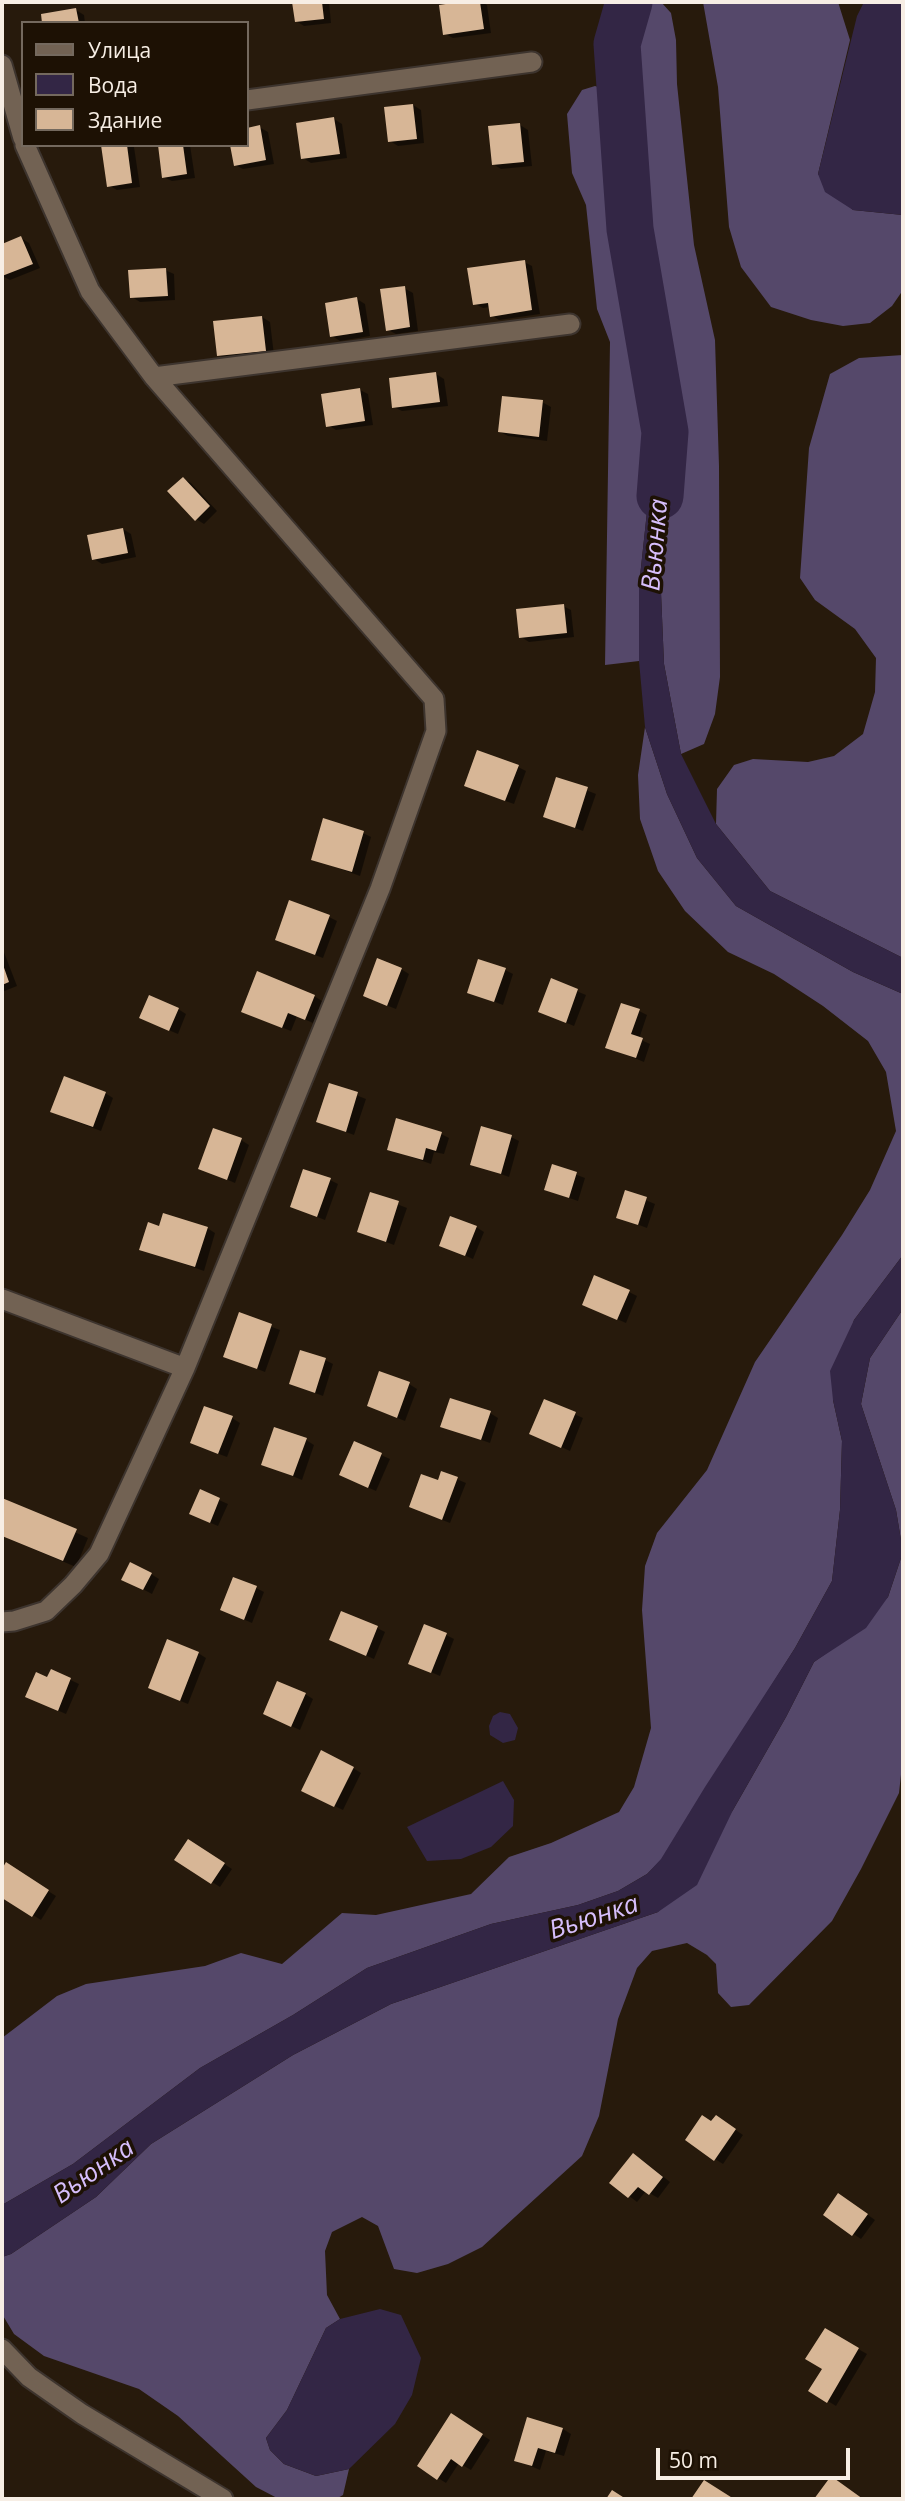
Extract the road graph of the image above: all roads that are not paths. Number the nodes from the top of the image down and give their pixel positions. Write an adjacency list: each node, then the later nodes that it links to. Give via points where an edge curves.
1 (532, 62): 3 (street)
2 (2, 65): 4 (street)
3 (248, 100)
4 (21, 128)
5 (27, 147): 7 (street, via 90,291)
6 (570, 324): 7 (street)
7 (154, 377): 9 (street, via 434,699 436,731 380,889)
8 (2, 1299): 9 (street)
9 (185, 1368): 10 (street, via 99,1553 46,1611)
10 (2, 1622)
11 (2, 2349): 12 (street, via 29,2377 82,2414)
12 (223, 2499)

